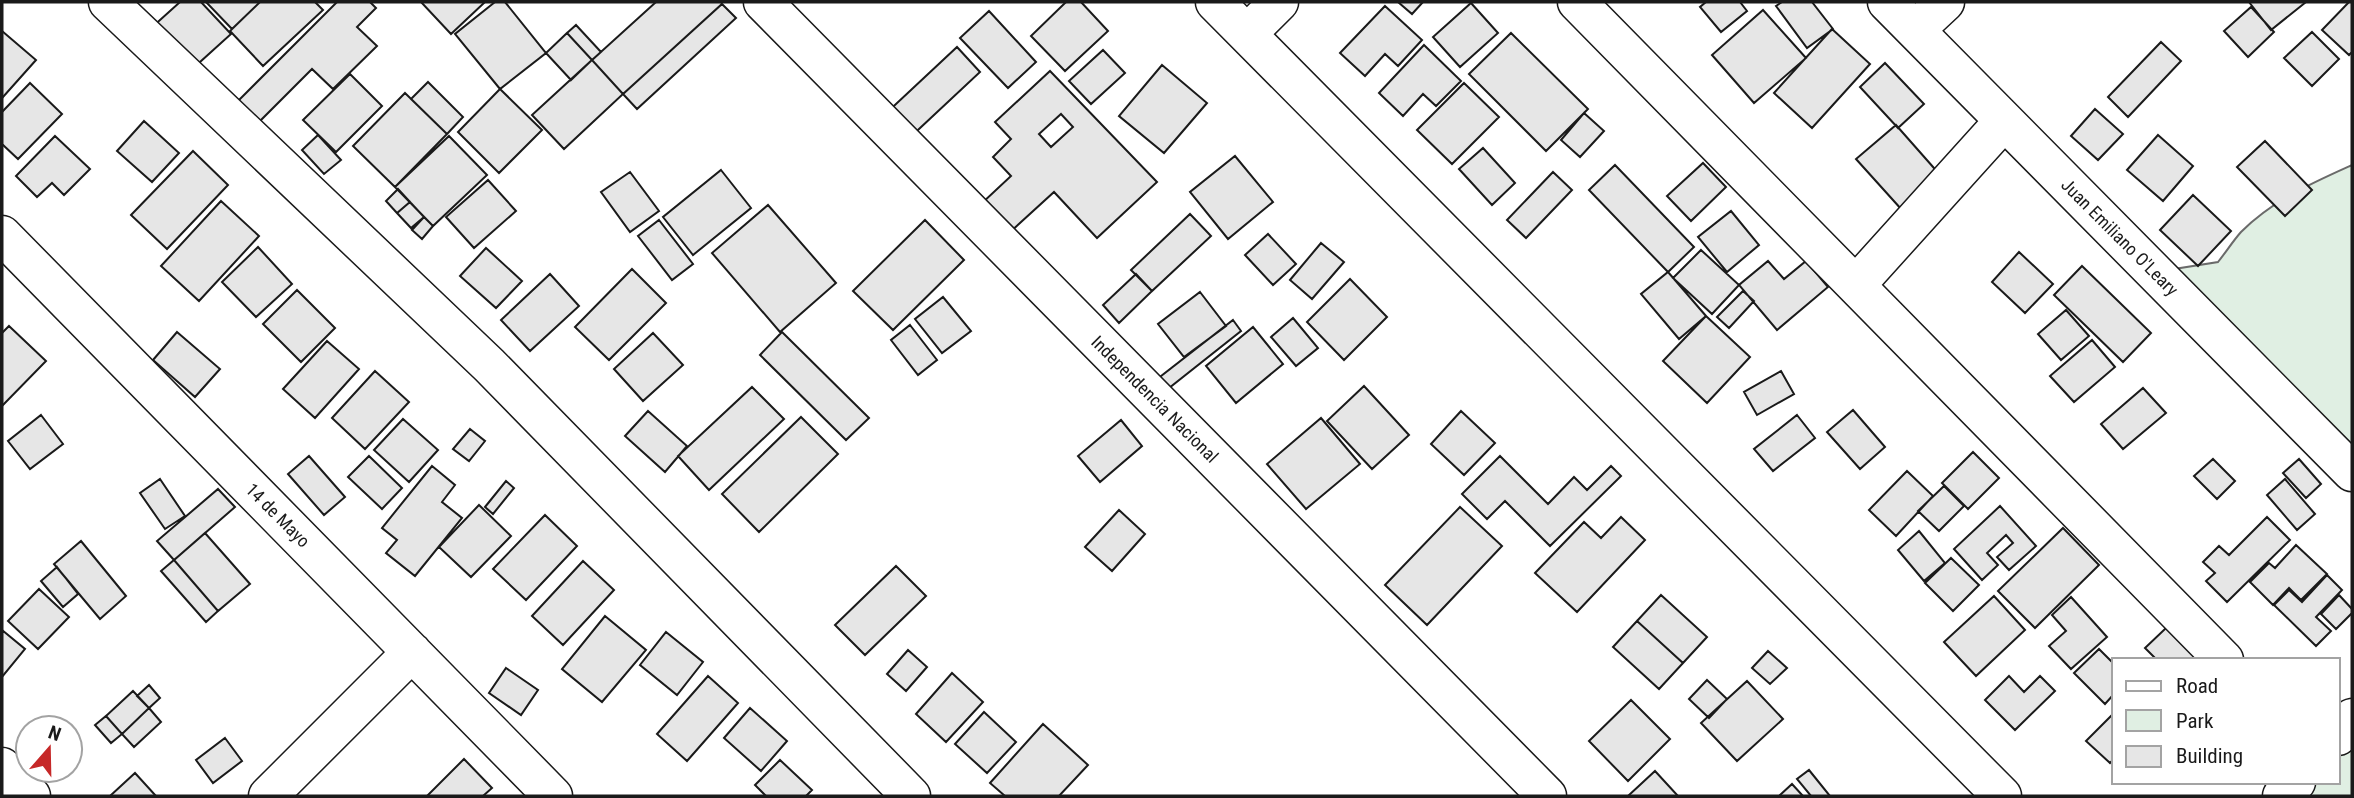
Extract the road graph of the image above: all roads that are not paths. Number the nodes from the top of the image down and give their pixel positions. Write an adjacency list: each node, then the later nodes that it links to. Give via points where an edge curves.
1 (108, 2): 22 (street, via 489,365)
2 (763, 2): 23 (street, Independencia Nacional)
3 (1215, 2): 9 (street)
4 (1279, 2): 9 (street)
5 (1577, 2): 12 (street)
6 (1887, 2): 8 (street, Juan Emiliano O'Leary)
7 (1945, 2): 8 (street)
8 (1915, 30): 10 (street, Juan Emiliano O'Leary)
9 (1247, 34): 24 (street)
10 (2004, 121): 12 (street); 13 (street, Juan Emiliano O'Leary)
11 (2, 235): 14 (street, 14 de Mayo)
12 (1856, 285): 15 (street)
13 (2352, 472)
14 (412, 652): 20 (street); 21 (street, 14 de Mayo)
15 (2222, 658)
16 (2352, 718): 17 (street)
17 (2340, 733)
18 (2, 767): 19 (street)
19 (31, 796)
20 (268, 796)
21 (553, 796)
22 (911, 796)
23 (1547, 796)
24 (2002, 796)

